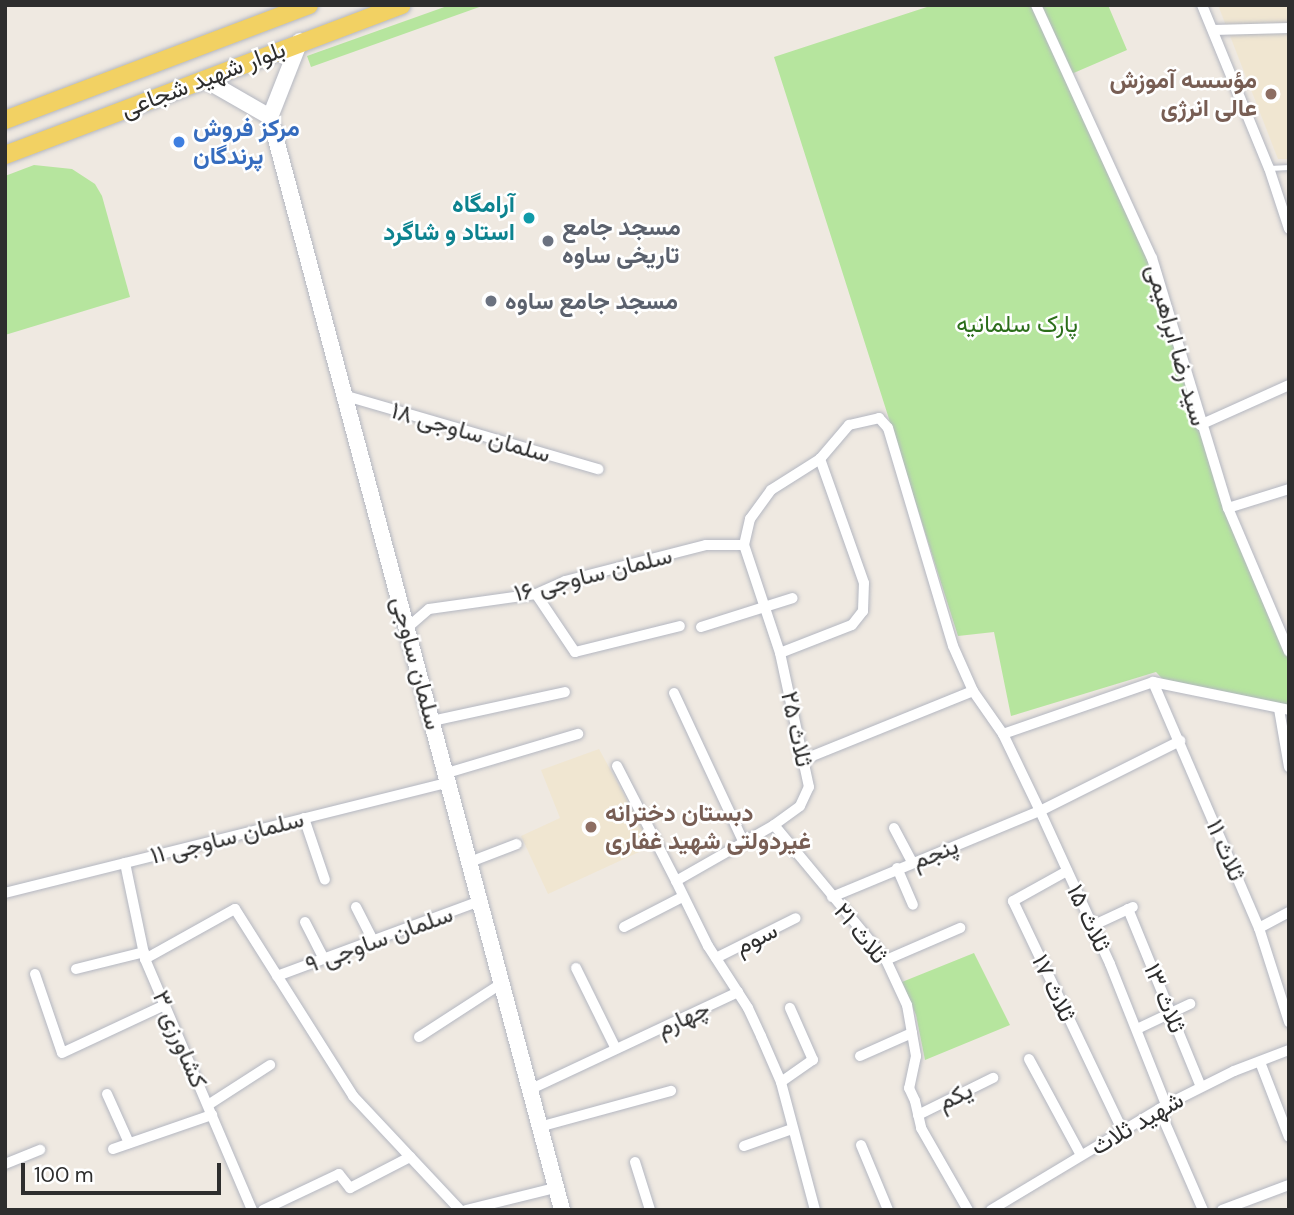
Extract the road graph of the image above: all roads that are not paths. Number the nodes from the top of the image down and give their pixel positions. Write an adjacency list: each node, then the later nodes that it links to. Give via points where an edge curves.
1 (309, 5): 10 (main road, بلوار شهید شجاعی)
2 (402, 5): 7 (main road, بلوار شهید شجاعی)
3 (1036, 5): 17 (street, سید رضا ابراهیمی, via 1152,258)
4 (1202, 5): 6 (street)
5 (1289, 28): 6 (street)
6 (1213, 30): 13 (street)
7 (300, 41): 8 (main road, بلوار شهید شجاعی); 9 (street)
8 (204, 79): 9 (street); 11 (main road, بلوار شهید شجاعی)
9 (270, 117): 16 (street, سلمان ساوجی)
10 (5, 120)
11 (5, 155)
12 (1289, 167): 13 (lane)
13 (1269, 168): 14 (street)
14 (1289, 229)
15 (1289, 385): 17 (street)
16 (343, 395): 19 (street, سلمان ساوجی ۱۸); 28 (street, سلمان ساوجی)
17 (1200, 425): 21 (street, سید رضا ابراهیمی)
18 (820, 459): 22 (street, via 763,498 750,519); 30 (street, via 864,583 863,611 852,625); 32 (street, ثلاث ۱۵, via 849,425 879,418 888,428 953,646)
19 (598, 469)
20 (1289, 489): 21 (street)
21 (1228, 508): 29 (street, سید رضا ابراهیمی)
22 (744, 545): 23 (street, سلمان ساوجی ۱۶, via 706,545 565,581); 25 (street, ثلاث ۲۵)
23 (536, 594): 26 (street, via 575,652); 28 (street, سلمان ساوجی ۱۶, via 429,609)
24 (793, 598): 25 (street)
25 (765, 609): 27 (street); 30 (street, ثلاث ۲۵)
26 (680, 626)
27 (701, 627)
28 (407, 628): 36 (street, سلمان ساوجی)
29 (1289, 652)
30 (780, 653): 40 (street, ثلاث ۲۵)
31 (1153, 682): 35 (street); 38 (street); 39 (street, ثلاث ۱۱)
32 (973, 691): 38 (street, ثلاث ۱۵); 40 (street)
33 (565, 692): 36 (street)
34 (674, 693): 48 (street)
35 (1284, 709): 42 (street)
36 (432, 721): 43 (street, سلمان ساوجی)
37 (578, 734): 43 (street, سلمان ساوجی ۱۱)
38 (1003, 734): 44 (street, ثلاث ۱۵)
39 (1180, 741): 44 (street, پنجم); 69 (street, ثلاث ۱۱)
40 (805, 759): 46 (street, ثلاث ۲۵, via 809,787 800,806)
41 (617, 765): 56 (street)
42 (1289, 768)
43 (448, 777): 45 (street, سلمان ساوجی ۱۱); 50 (street, سلمان ساوجی)
44 (1040, 811): 51 (street, پنجم); 54 (street, ثلاث ۱۵)
45 (304, 818): 52 (street, سلمان ساوجی ۱۱); 55 (street)
46 (774, 825): 48 (street, ثلاث ۲۵); 59 (street, ثلاث ۲۱)
47 (894, 828): 51 (street)
48 (743, 841): 56 (street, ثلاث ۲۵)
49 (517, 844): 50 (street)
50 (470, 862): 60 (street, سلمان ساوجی)
51 (912, 862): 53 (street, پنجم)
52 (125, 863): 57 (street, سلمان ساوجی ۱۱); 71 (street, کشاورزی ۳)
53 (897, 868): 59 (street, پنجم); 61 (street)
54 (1067, 871): 66 (street, ثلاث ۱۵); 106 (street, ثلاث ۱۷, via 1013,901)
55 (325, 880)
56 (676, 881): 58 (street)
57 (5, 893)
58 (682, 897): 67 (street); 72 (street)
59 (832, 897): 74 (street, ثلاث ۲۱)
60 (480, 901): 70 (street, سلمان ساوجی ۹); 79 (street, سلمان ساوجی)
61 (913, 905)
62 (356, 907): 70 (street)
63 (1289, 912): 69 (street)
64 (796, 918): 72 (street, سوم)
65 (305, 922): 73 (street)
66 (1092, 926): 84 (street, ثلاث ۱۳, via 1131,908); 86 (street, ثلاث ۱۵)
67 (624, 927)
68 (960, 928): 74 (street)
69 (1259, 928): 85 (street, ثلاث ۱۱)
70 (373, 941): 73 (street, سلمان ساوجی ۹)
71 (144, 955): 76 (street); 78 (street, via 235,909); 82 (street, کشاورزی ۳)
72 (716, 958): 80 (street)
73 (324, 959): 78 (street, سلمان ساوجی ۹)
74 (886, 960): 87 (street, ثلاث ۲۱, via 906,1005)
75 (576, 968): 89 (street)
76 (76, 969)
77 (35, 974): 82 (street, via 62,1053)
78 (277, 976): 114 (street, via 353,1096)
79 (502, 983): 88 (street); 98 (street, سلمان ساوجی)
80 (738, 992): 89 (street, چهارم); 96 (street)
81 (1190, 1004): 84 (street)
82 (165, 1005): 102 (street, کشاورزی ۳)
83 (790, 1008): 96 (street, via 813,1060)
84 (1172, 1012): 86 (street); 97 (street, ثلاث ۱۳)
85 (1289, 1022)
86 (1137, 1029): 101 (street, ثلاث ۱۵)
87 (912, 1033): 91 (street); 103 (street, ثلاث ۲۱, via 916,1056 909,1088)
88 (419, 1037)
89 (616, 1049): 98 (street, چهارم)
90 (1289, 1050): 93 (street, شهید ثلاث)
91 (860, 1056)
92 (1030, 1059): 113 (street)
93 (1260, 1062): 97 (street, شهید ثلاث); 107 (street)
94 (270, 1065): 102 (street)
95 (993, 1078): 103 (street, یکم)
96 (781, 1082): 105 (street)
97 (1200, 1087): 101 (street, شهید ثلاث)
98 (529, 1090): 104 (street, سلمان ساوجی)
99 (671, 1091): 104 (street)
100 (107, 1094): 108 (street)
101 (1163, 1107): 106 (street, شهید ثلاث); 130 (street, ثلاث ۱۵)
102 (210, 1110): 108 (street); 120 (street, کشاورزی ۳)
103 (918, 1115): 128 (street, ثلاث ۲۱, via 920,1128)
104 (540, 1127): 118 (street, سلمان ساوجی)
105 (792, 1129): 110 (street); 126 (street)
106 (1122, 1130): 113 (street, شهید ثلاث)
107 (1289, 1137)
108 (129, 1143): 111 (street)
109 (861, 1145): 127 (street)
110 (744, 1146)
111 (113, 1149)
112 (40, 1150): 116 (street)
113 (1081, 1155): 119 (street, شهید ثلاث)
114 (410, 1157): 121 (street, via 350,1188 339,1174); 122 (street)
115 (635, 1162): 125 (street)
116 (5, 1164)
117 (1289, 1185): 131 (street)
118 (555, 1188): 123 (street); 124 (street, سلمان ساوجی)
119 (1010, 1205): 129 (street, شهید ثلاث)
120 (252, 1210)
121 (263, 1210)
122 (460, 1210)
123 (466, 1210)
124 (562, 1210)
125 (650, 1210)
126 (815, 1210)
127 (888, 1210)
128 (968, 1210)
129 (991, 1210)
130 (1203, 1210)
131 (1222, 1210)

